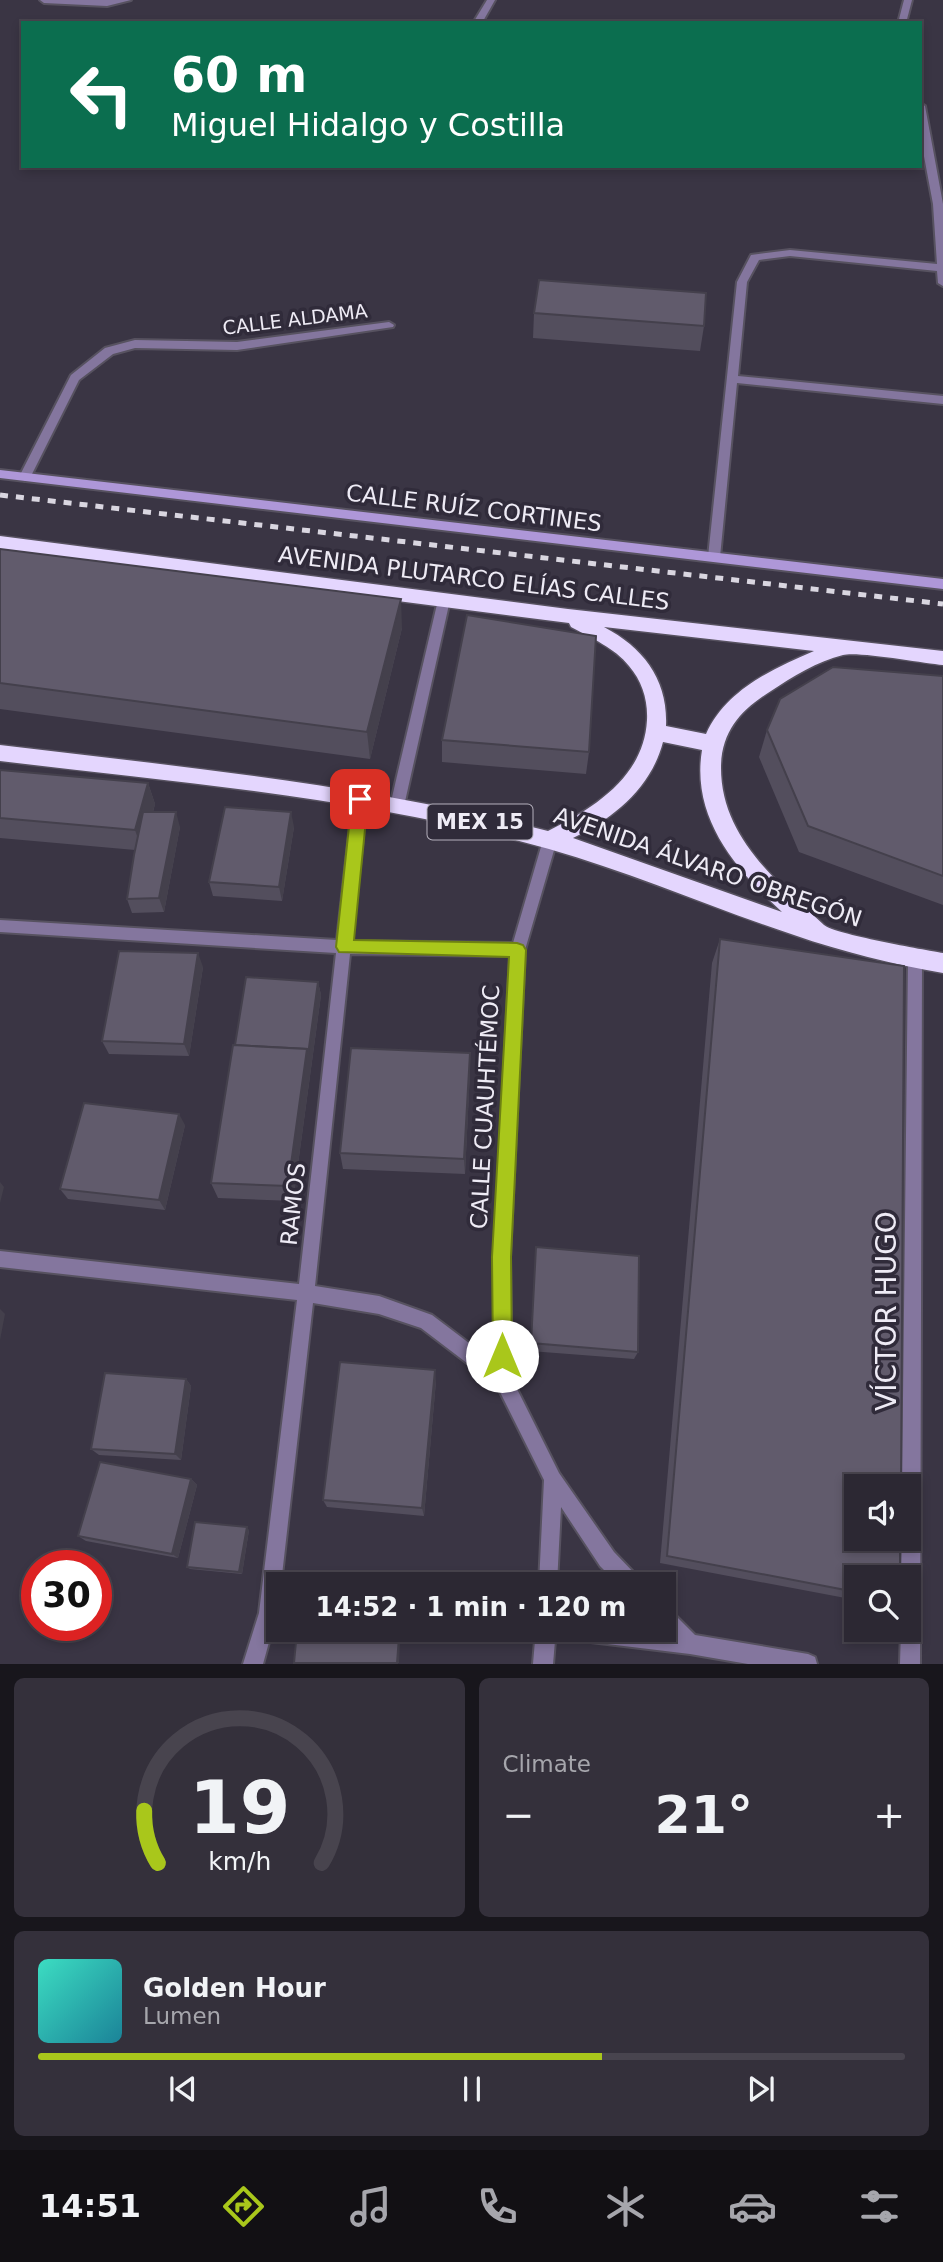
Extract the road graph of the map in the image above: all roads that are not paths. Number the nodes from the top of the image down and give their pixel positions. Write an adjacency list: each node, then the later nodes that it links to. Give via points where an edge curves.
1 (44, 0): 2 (street)
2 (127, 0)
3 (491, 0): 5 (street)
4 (908, 0): 6 (street)
5 (478, 21)
6 (903, 21)
7 (923, 122): 8 (street, via 938,204)
8 (941, 268): 9 (street); 11 (street, via 790,253 755,257 742,282)
9 (943, 283)
10 (389, 325): 14 (street, CALLE ALDAMA, via 237,346 135,344 109,351 75,378)
11 (732, 379): 12 (street); 16 (street)
12 (943, 400)
13 (0, 474): 14 (street, CALLE RUÍZ CORTINES)
14 (25, 477): 16 (street, CALLE RUÍZ CORTINES)
15 (0, 543): 18 (highway, AVENIDA PLUTARCO ELÍAS CALLES)
16 (714, 557): 17 (street, CALLE RUÍZ CORTINES)
17 (943, 584)
18 (444, 600): 19 (highway, AVENIDA PLUTARCO ELÍAS CALLES); 26 (street)
19 (568, 616): 20 (highway, AVENIDA PLUTARCO ELÍAS CALLES); 22 (highway, via 614,641 635,659 651,681 659,714)
20 (847, 645): 21 (highway, AVENIDA PLUTARCO ELÍAS CALLES); 23 (highway, via 760,687 734,707)
21 (943, 658)
22 (656, 732): 23 (highway); 27 (highway, via 641,771 622,794 596,816)
23 (712, 744): 29 (highway, via 709,768 714,803 727,838 757,876)
24 (0, 753): 25 (highway, AVENIDA ÁLVARO OBREGÓN / MEX 15)
25 (360, 799): 26 (highway, AVENIDA ÁLVARO OBREGÓN / MEX 15); 30 (street, RAMOS)
26 (397, 806): 27 (highway, AVENIDA ÁLVARO OBREGÓN / MEX 15)
27 (550, 841): 29 (highway, AVENIDA ÁLVARO OBREGÓN / MEX 15); 31 (street, CALLE CUAUHTÉMOC)
28 (0, 926): 30 (street)
29 (821, 933): 32 (highway, AVENIDA ÁLVARO OBREGÓN / MEX 15)
30 (345, 947): 31 (street); 35 (street, RAMOS)
31 (517, 950): 36 (street, CALLE CUAUHTÉMOC, via 502,1257)
32 (915, 959): 33 (highway, AVENIDA ÁLVARO OBREGÓN / MEX 15); 47 (street, VÍCTOR HUGO)
33 (943, 964)
34 (0, 1259): 35 (street)
35 (306, 1293): 36 (street, via 379,1305 426,1321); 44 (street, RAMOS, via 268,1613)
36 (503, 1380): 37 (street)
37 (552, 1479): 38 (street); 39 (street)
38 (548, 1572)
39 (619, 1572)
40 (676, 1630): 43 (street)
41 (545, 1642): 45 (street)
42 (673, 1642): 43 (street)
43 (690, 1644): 46 (street)
44 (253, 1664)
45 (543, 1664)
46 (808, 1664)
47 (910, 1664)

